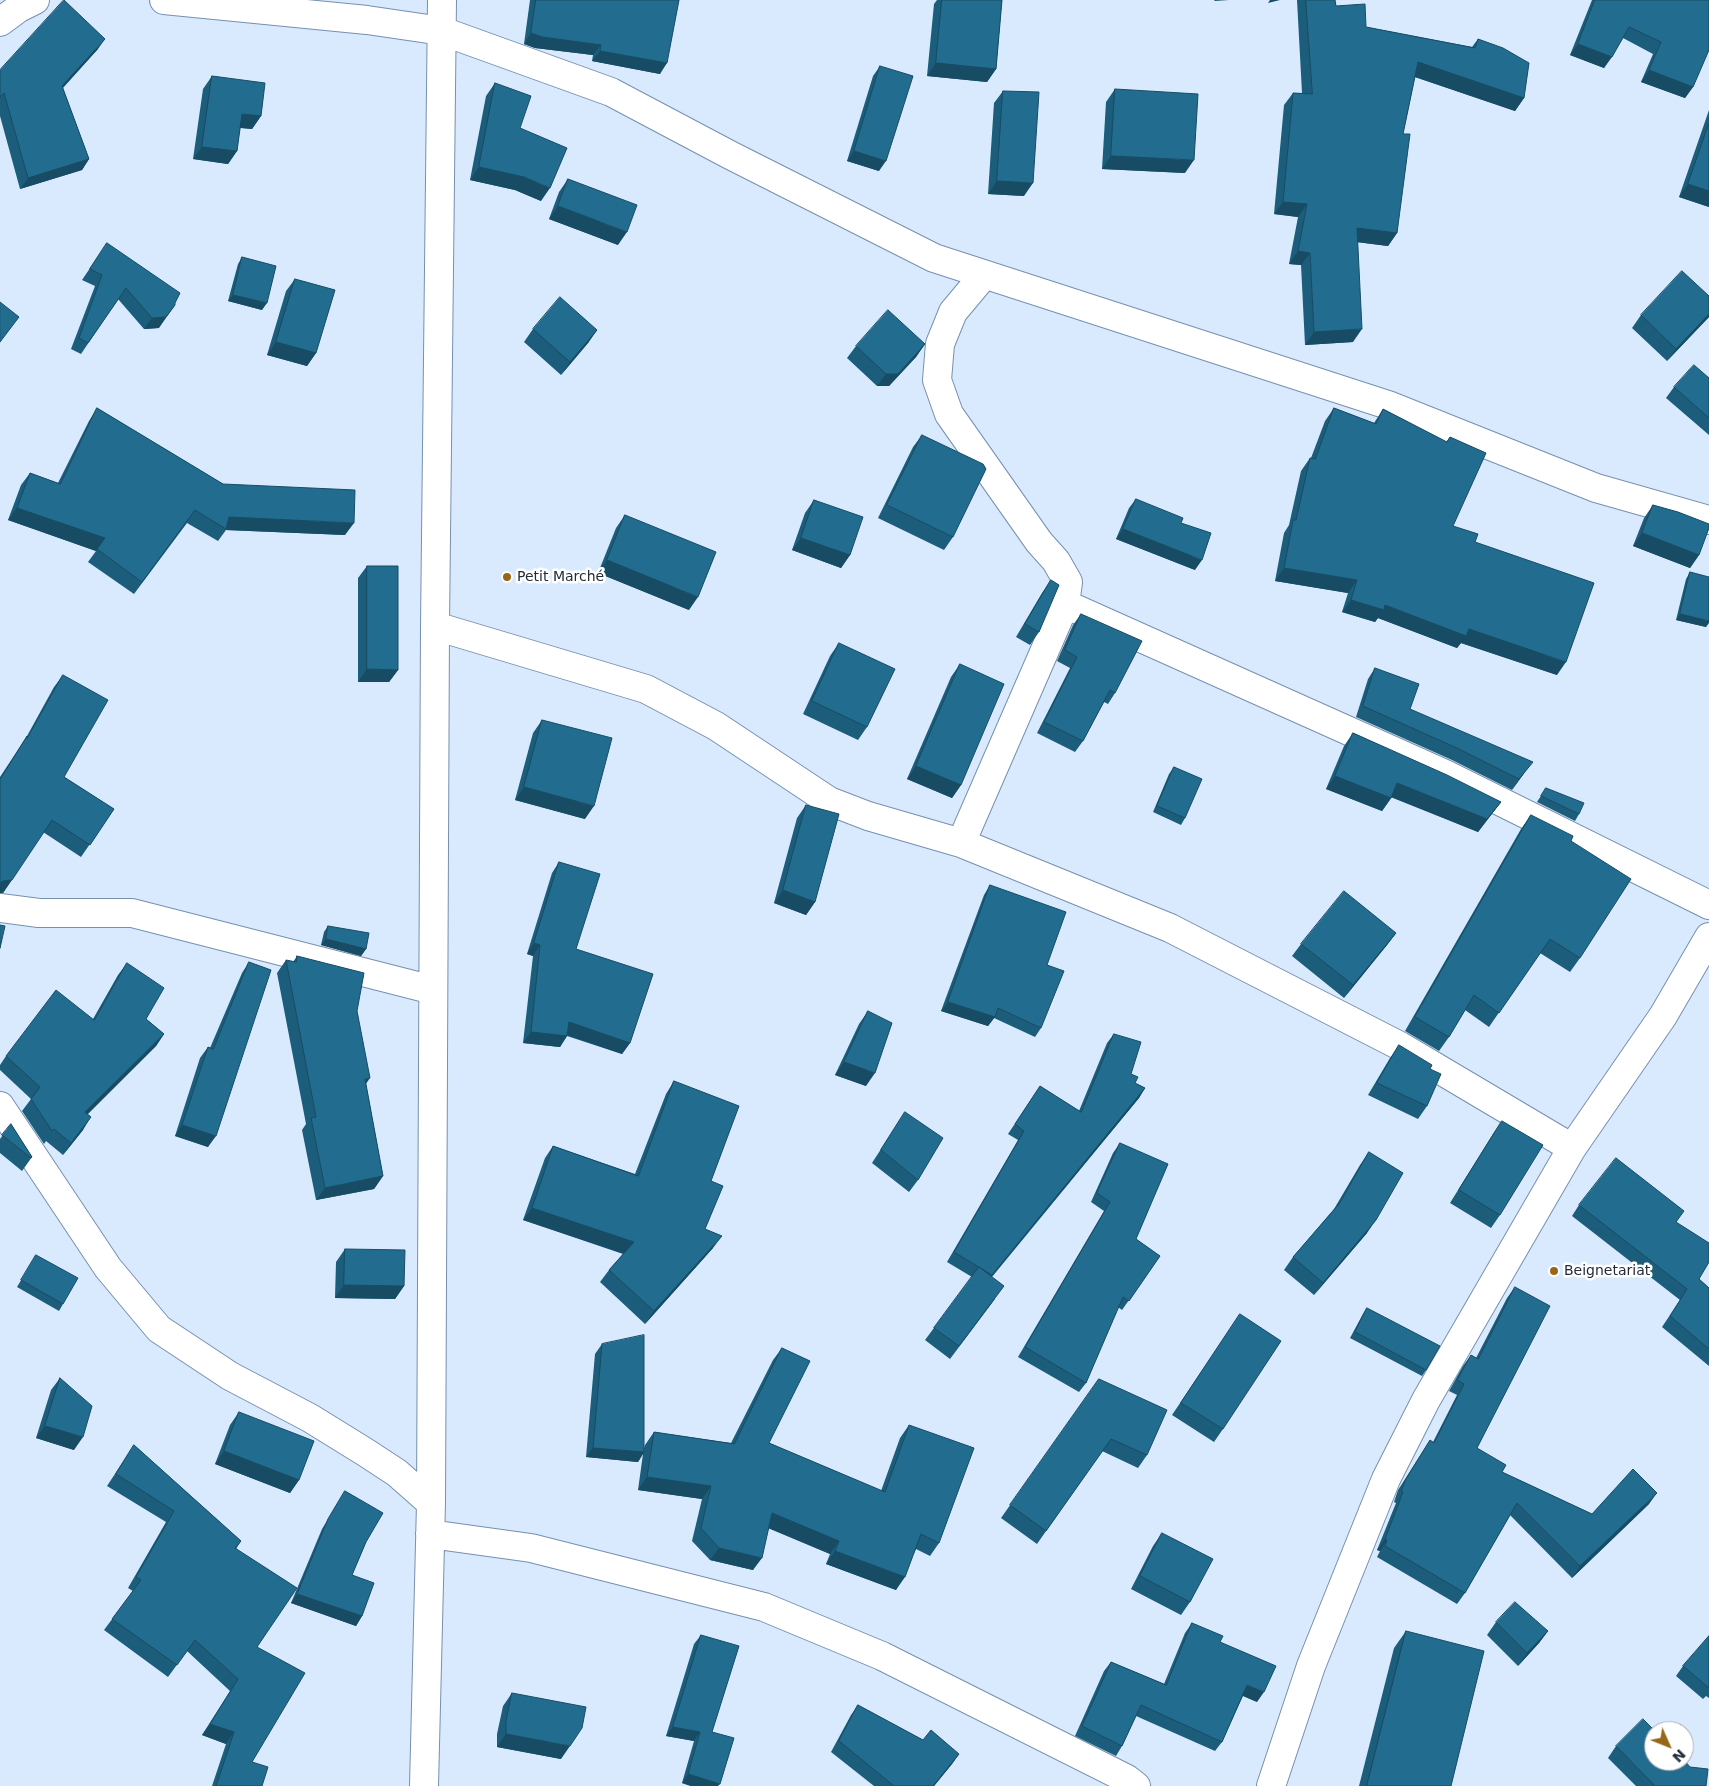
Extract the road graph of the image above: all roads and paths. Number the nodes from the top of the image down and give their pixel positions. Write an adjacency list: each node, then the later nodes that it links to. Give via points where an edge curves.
1 (35, 0): 4 (street)
2 (164, 0): 5 (street, via 367,20)
3 (442, 0): 5 (street)
4 (0, 22)
5 (442, 31): 6 (street, via 611,92 934,258); 9 (street)
6 (984, 275): 7 (street, via 1388,405 1596,488); 8 (street, via 953,312 940,344 937,380 950,414 1068,582)
7 (1709, 520)
8 (1065, 604): 10 (street); 11 (street, via 1446,774)
9 (435, 626): 10 (street, via 646,689 716,726 829,801); 14 (street)
10 (961, 843): 16 (street, via 1170,928 1400,1046)
11 (1709, 905)
12 (0, 908): 14 (street, via 40,913 132,913)
13 (1709, 937): 16 (street, via 1663,1016)
14 (434, 990): 17 (street)
15 (0, 1106): 17 (street, via 108,1268 159,1329 230,1376 310,1418 365,1452 397,1473)
16 (1572, 1148): 21 (street, via 1426,1400 1386,1479 1310,1666)
17 (431, 1504): 18 (street)
18 (430, 1534): 19 (street, via 531,1548 764,1607 882,1656); 20 (street)
19 (1125, 1784)
20 (424, 1786)
21 (1271, 1786)

